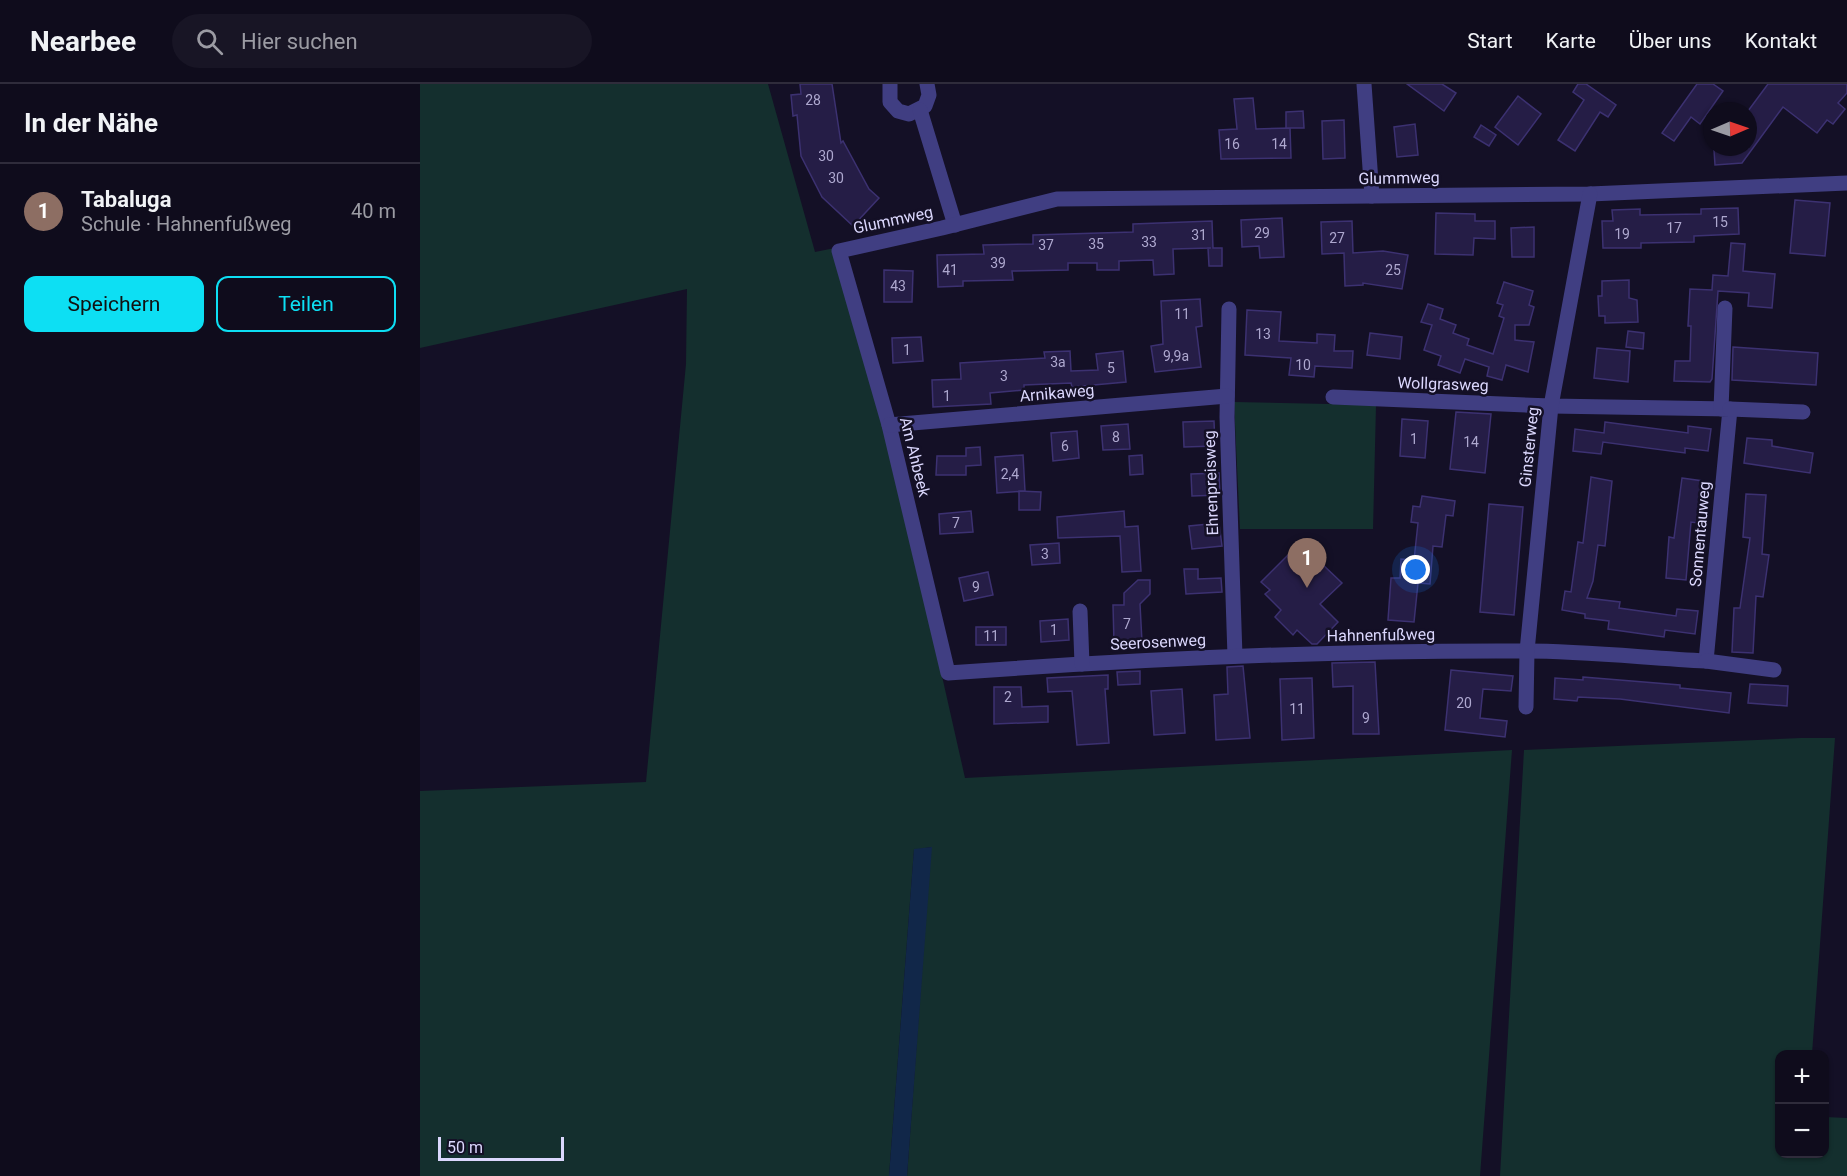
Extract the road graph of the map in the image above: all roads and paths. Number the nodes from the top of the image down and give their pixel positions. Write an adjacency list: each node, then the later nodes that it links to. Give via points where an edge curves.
1 (890, 84): 4 (street, via 888,96 893,107 903,113)
2 (927, 84): 4 (street, via 928,101)
3 (1364, 84): 7 (street)
4 (920, 110): 8 (street, Glummweg)
5 (1847, 183): 6 (street, Glummweg)
6 (1590, 194): 7 (street, Glummweg); 14 (street, Ginsterweg)
7 (1372, 196): 8 (street, Glummweg, via 1058,199)
8 (955, 225): 9 (street, Glummweg)
9 (839, 250): 17 (street, Am Ahbeek)
10 (1725, 308): 15 (street, Sonnentauweg)
11 (1229, 309): 12 (street, Ehrenpreisweg)
12 (1227, 396): 17 (street, Arnikaweg); 20 (street, Ehrenpreisweg)
13 (1333, 397): 14 (street, Wollgrasweg)
14 (1551, 406): 15 (street); 19 (street, Ginsterweg)
15 (1725, 409): 16 (street); 21 (street, Sonnentauweg)
16 (1803, 412)
17 (889, 425): 24 (street, Am Ahbeek)
18 (1080, 611): 22 (street)
19 (1527, 651): 20 (street, Hahnenfußweg); 21 (street); 25 (street, Ginsterweg)
20 (1235, 656): 22 (street, Seerosenweg)
21 (1706, 661): 23 (street)
22 (1082, 664): 24 (street, Seerosenweg)
23 (1774, 670)
24 (948, 673)
25 (1526, 707)

